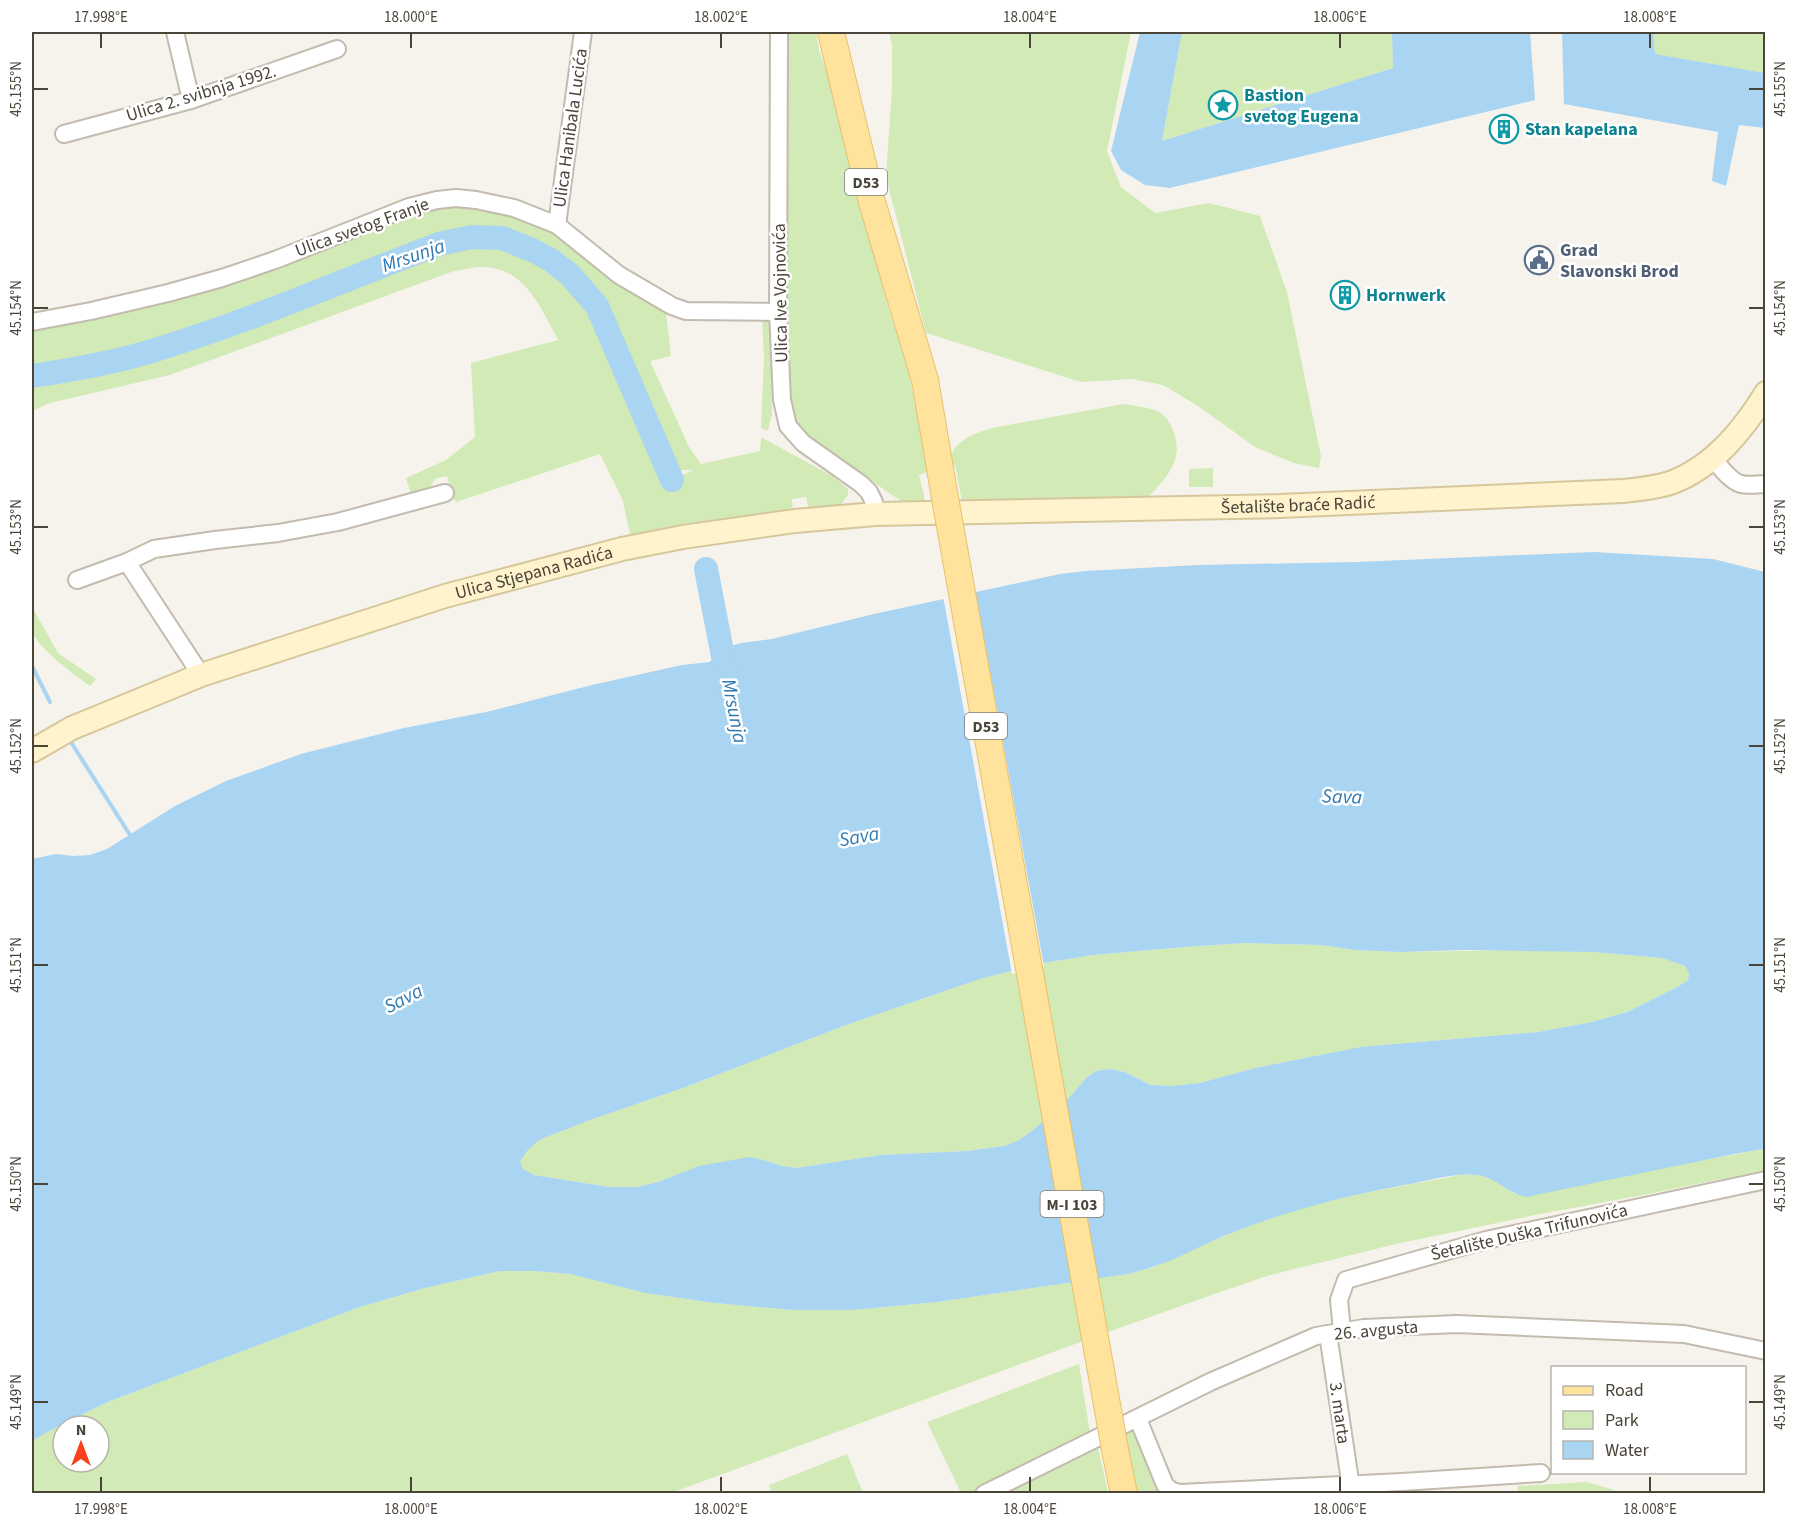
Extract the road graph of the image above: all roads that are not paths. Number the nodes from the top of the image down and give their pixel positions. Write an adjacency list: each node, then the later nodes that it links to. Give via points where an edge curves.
1 (174, 32): 6 (street)
2 (583, 32): 8 (street, Ulica Hanibala Lucića)
3 (779, 32): 9 (street, Ulica Ive Vojnovića)
4 (831, 32): 20 (main road, D53, bridge, via 872,202 924,380)
5 (337, 49): 6 (street, Ulica 2. svibnja 1992.)
6 (190, 100): 7 (street, Ulica 2. svibnja 1992.)
7 (64, 134)
8 (557, 225): 9 (street, Ulica svetog Franje, via 619,275 672,306 686,311); 10 (street, Ulica svetog Franje, via 486,202 437,200 222,278)
9 (778, 312): 15 (street, Ulica Ive Vojnovića, via 782,400 788,426 803,443 869,492)
10 (32, 322)
11 (1766, 393): 12 (main road, Šetalište braće Radić, via 1753,414)
12 (1713, 458): 13 (street, via 1727,475 1742,484); 15 (main road, Šetalište braće Radić, via 1674,482 1623,491 1258,506)
13 (1766, 484)
14 (445, 493): 16 (street, via 338,522 154,549)
15 (875, 514): 18 (main road, Ulica Stjepana Radića, via 740,528 622,549 445,596)
16 (127, 562): 17 (street); 18 (street)
17 (77, 580)
18 (201, 675): 19 (main road, Ulica Stjepana Radića, via 72,728)
19 (41, 745)
20 (1027, 953): 28 (main road, M-I 103, bridge)
21 (1766, 1180): 22 (street, Šetalište Duška Trifunovića, via 1486,1240 1346,1280)
22 (1335, 1332): 23 (street, 26. avgusta, via 1457,1324 1644,1332 1684,1334); 24 (street, 26. avgusta, via 1316,1336 1210,1382); 26 (street, 3. marta)
23 (1766, 1351)
24 (1138, 1419): 26 (street, via 1165,1485 1172,1491); 27 (street, 26. avgusta)
25 (1541, 1473): 26 (street)
26 (1351, 1489)
27 (984, 1494)
28 (1124, 1494)

